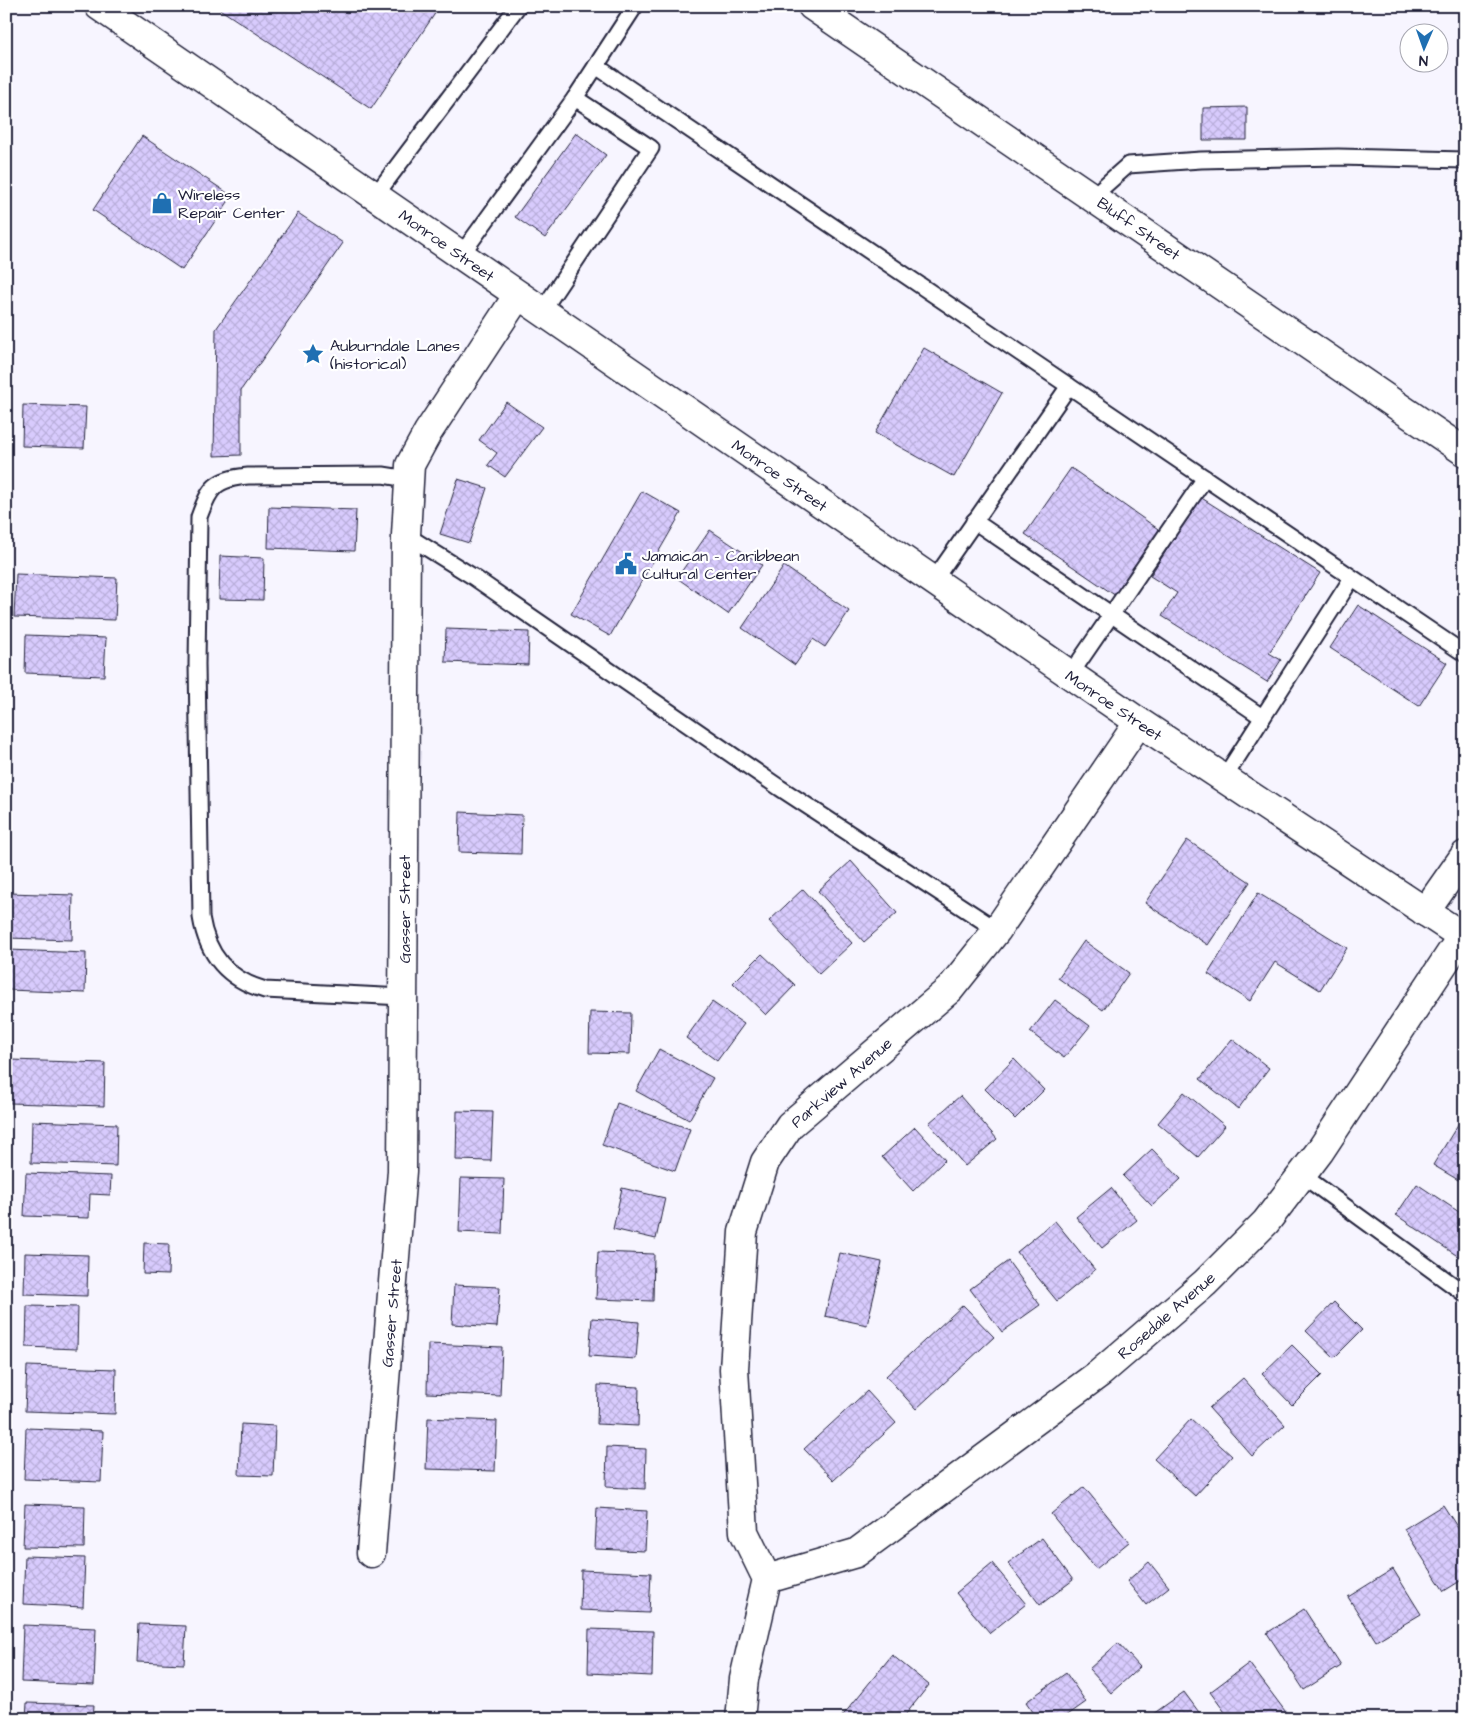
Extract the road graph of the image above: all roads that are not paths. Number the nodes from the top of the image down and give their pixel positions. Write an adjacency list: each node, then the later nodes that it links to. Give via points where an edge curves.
1 (518, 6): 8 (lane)
2 (635, 6): 5 (lane)
3 (812, 6): 9 (street, Bluff Street)
4 (105, 8): 8 (street, Monroe Street)
5 (596, 66): 6 (lane); 13 (lane)
6 (575, 98): 10 (lane); 12 (lane, via 651,148)
7 (1465, 160): 9 (lane, via 1338,157 1128,165)
8 (375, 196): 10 (street, Monroe Street)
9 (1093, 196): 14 (street, Bluff Street)
10 (461, 255): 11 (street, Monroe Street)
11 (518, 295): 12 (street, Monroe Street); 16 (street, Gasser Street, via 428,432 410,466)
12 (542, 311): 20 (street, Monroe Street)
13 (1069, 386): 15 (lane); 17 (lane)
14 (1465, 452)
15 (1204, 478): 19 (lane); 21 (lane)
16 (408, 479): 18 (street, Gasser Street); 31 (lane, via 383,475 248,476 216,484 206,497 199,517 197,664 204,939 231,973 247,985 265,990)
17 (974, 521): 20 (lane); 21 (lane)
18 (406, 535): 29 (lane, via 472,576 780,788); 31 (street, Gasser Street)
19 (1352, 578): 22 (lane); 24 (lane)
20 (934, 580): 23 (street, Monroe Street)
21 (1112, 614): 23 (lane); 24 (lane)
22 (1465, 654)
23 (1070, 674): 25 (street, Monroe Street)
24 (1262, 717): 26 (lane)
25 (1139, 722): 26 (street, Monroe Street); 29 (street, Parkview Avenue)
26 (1224, 778): 28 (street, Monroe Street)
27 (1465, 854): 28 (street)
28 (1425, 912): 30 (street, Monroe Street)
29 (997, 930): 35 (street, Parkview Avenue, via 950,989 790,1125 765,1162 743,1232 734,1369 744,1532)
30 (1463, 937): 32 (street, Rosedale Avenue)
31 (403, 997): 34 (street, Gasser Street, via 402,1171)
32 (1302, 1175): 33 (lane); 35 (street, Rosedale Avenue, via 1266,1222 1205,1283 1100,1373 856,1553)
33 (1465, 1294)
34 (371, 1553)
35 (767, 1578): 36 (street, via 744,1679)
36 (740, 1719)

